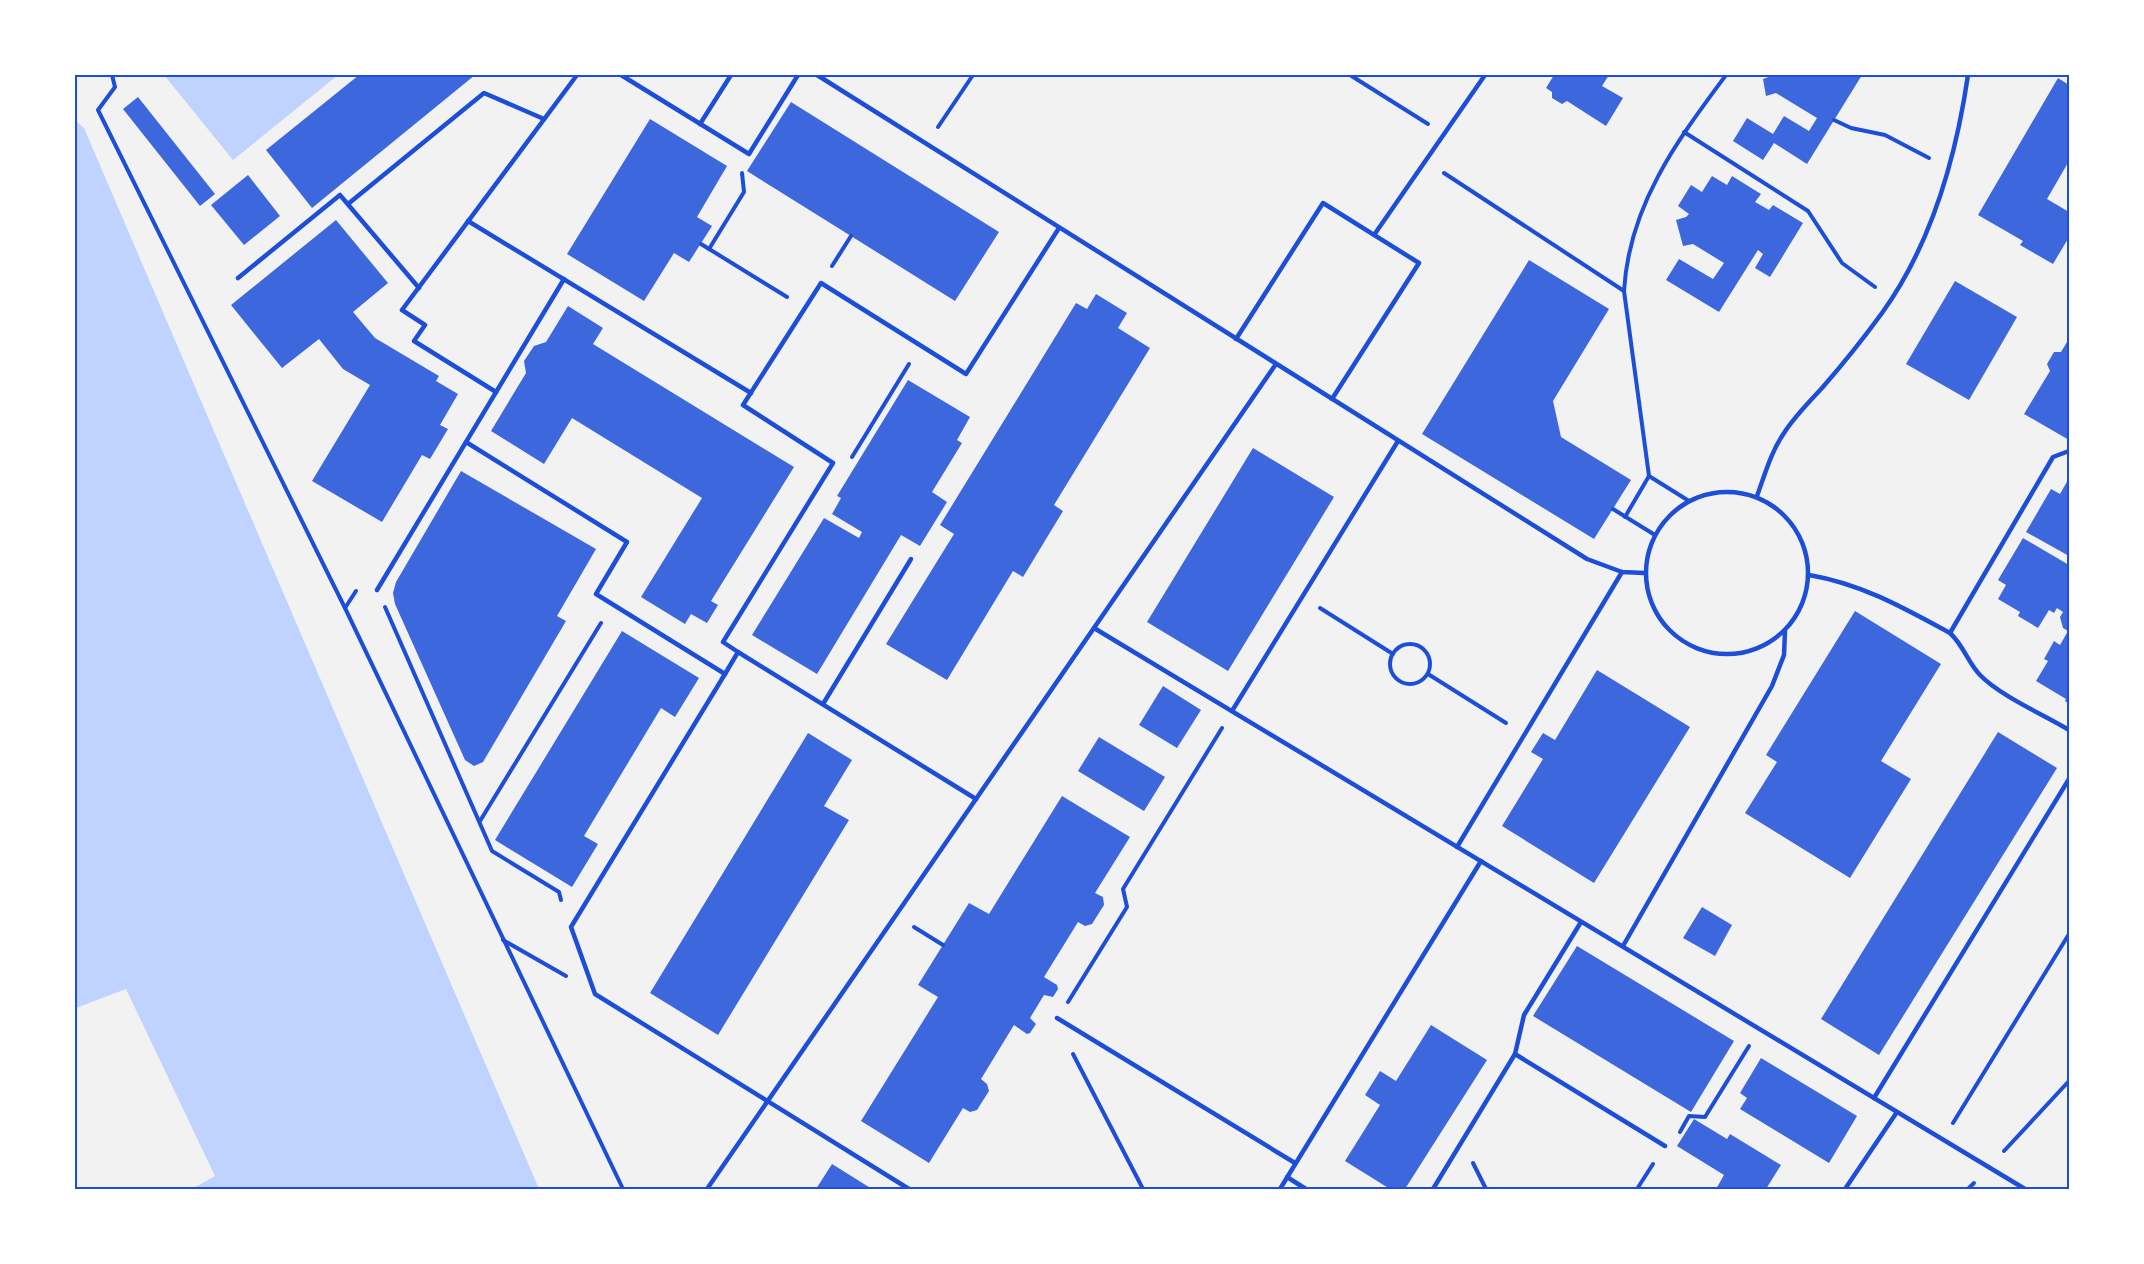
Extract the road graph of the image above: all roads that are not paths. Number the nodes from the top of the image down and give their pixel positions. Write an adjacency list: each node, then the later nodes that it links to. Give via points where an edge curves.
1 (577, 75): 8 (lane)
2 (621, 75): 9 (lane)
3 (731, 75): 9 (lane)
4 (798, 75): 9 (lane, via 749,154)
5 (817, 75): 12 (lane)
6 (1485, 75): 13 (lane)
7 (1968, 75): 25 (lane, via 1949,168 1928,227 1892,298 1852,353 1784,433)
8 (544, 119): 10 (lane, via 484,93); 11 (lane)
9 (700, 123)
10 (348, 204): 14 (lane, via 340,195); 16 (lane)
11 (468, 221): 15 (lane); 16 (lane)
12 (1059, 228): 17 (lane); 20 (lane, via 966,374 821,283)
13 (1374, 235): 17 (lane, via 1323,203); 21 (lane, via 1419,263)
14 (238, 278)
15 (564, 279): 19 (lane); 20 (lane)
16 (419, 288): 19 (lane, via 402,310 425,324 414,342)
17 (1236, 339): 18 (lane)
18 (1276, 364): 21 (lane); 31 (lane)
19 (496, 392): 23 (lane)
20 (751, 393): 34 (lane, via 743,405 833,463 723,642)
21 (1332, 399): 22 (lane)
22 (1398, 441): 27 (lane, via 1587,559); 37 (lane)
23 (466, 442): 30 (lane); 35 (lane, via 627,542 596,594)
24 (2069, 451): 33 (lane, via 2053,457)
25 (1757, 496): 28 (lane, via 1726,491 1695,497 1668,515 1654,535); 29 (lane, via 1785,514 1804,544)
26 (911, 559): 36 (lane)
27 (1622, 572): 28 (lane); 41 (lane)
28 (1644, 573): 32 (lane, via 1648,599 1661,622 1679,640 1705,652 1731,655 1758,648)
29 (1809, 575): 32 (lane, via 1802,605); 33 (lane, via 1843,581)
30 (377, 590)
31 (1094, 628): 37 (lane); 40 (lane)
32 (1785, 631): 44 (lane, via 1784,655 1772,686)
33 (1950, 633): 38 (lane, via 1988,683)
34 (738, 652): 35 (lane); 36 (lane)
35 (725, 674): 48 (lane, via 571,927 595,994)
36 (823, 704): 40 (lane)
37 (1232, 711): 41 (lane)
38 (2069, 730)
39 (2069, 779): 47 (lane)
40 (976, 799): 48 (lane)
41 (1457, 847): 42 (lane)
42 (1481, 861): 43 (lane); 51 (lane)
43 (1581, 922): 44 (lane); 46 (lane, via 1524,1015)
44 (1623, 946): 47 (lane)
45 (1057, 1018): 51 (lane)
46 (1515, 1054): 50 (lane); 57 (lane)
47 (1874, 1098): 49 (lane)
48 (767, 1101): 53 (lane); 54 (lane)
49 (1897, 1112): 58 (lane); 59 (lane)
50 (1665, 1146)
51 (1295, 1163): 52 (lane)
52 (1287, 1177): 55 (lane); 56 (lane)
53 (707, 1189)
54 (909, 1189)
55 (1280, 1189)
56 (1306, 1189)
57 (1432, 1189)
58 (1845, 1189)
59 (2025, 1189)

